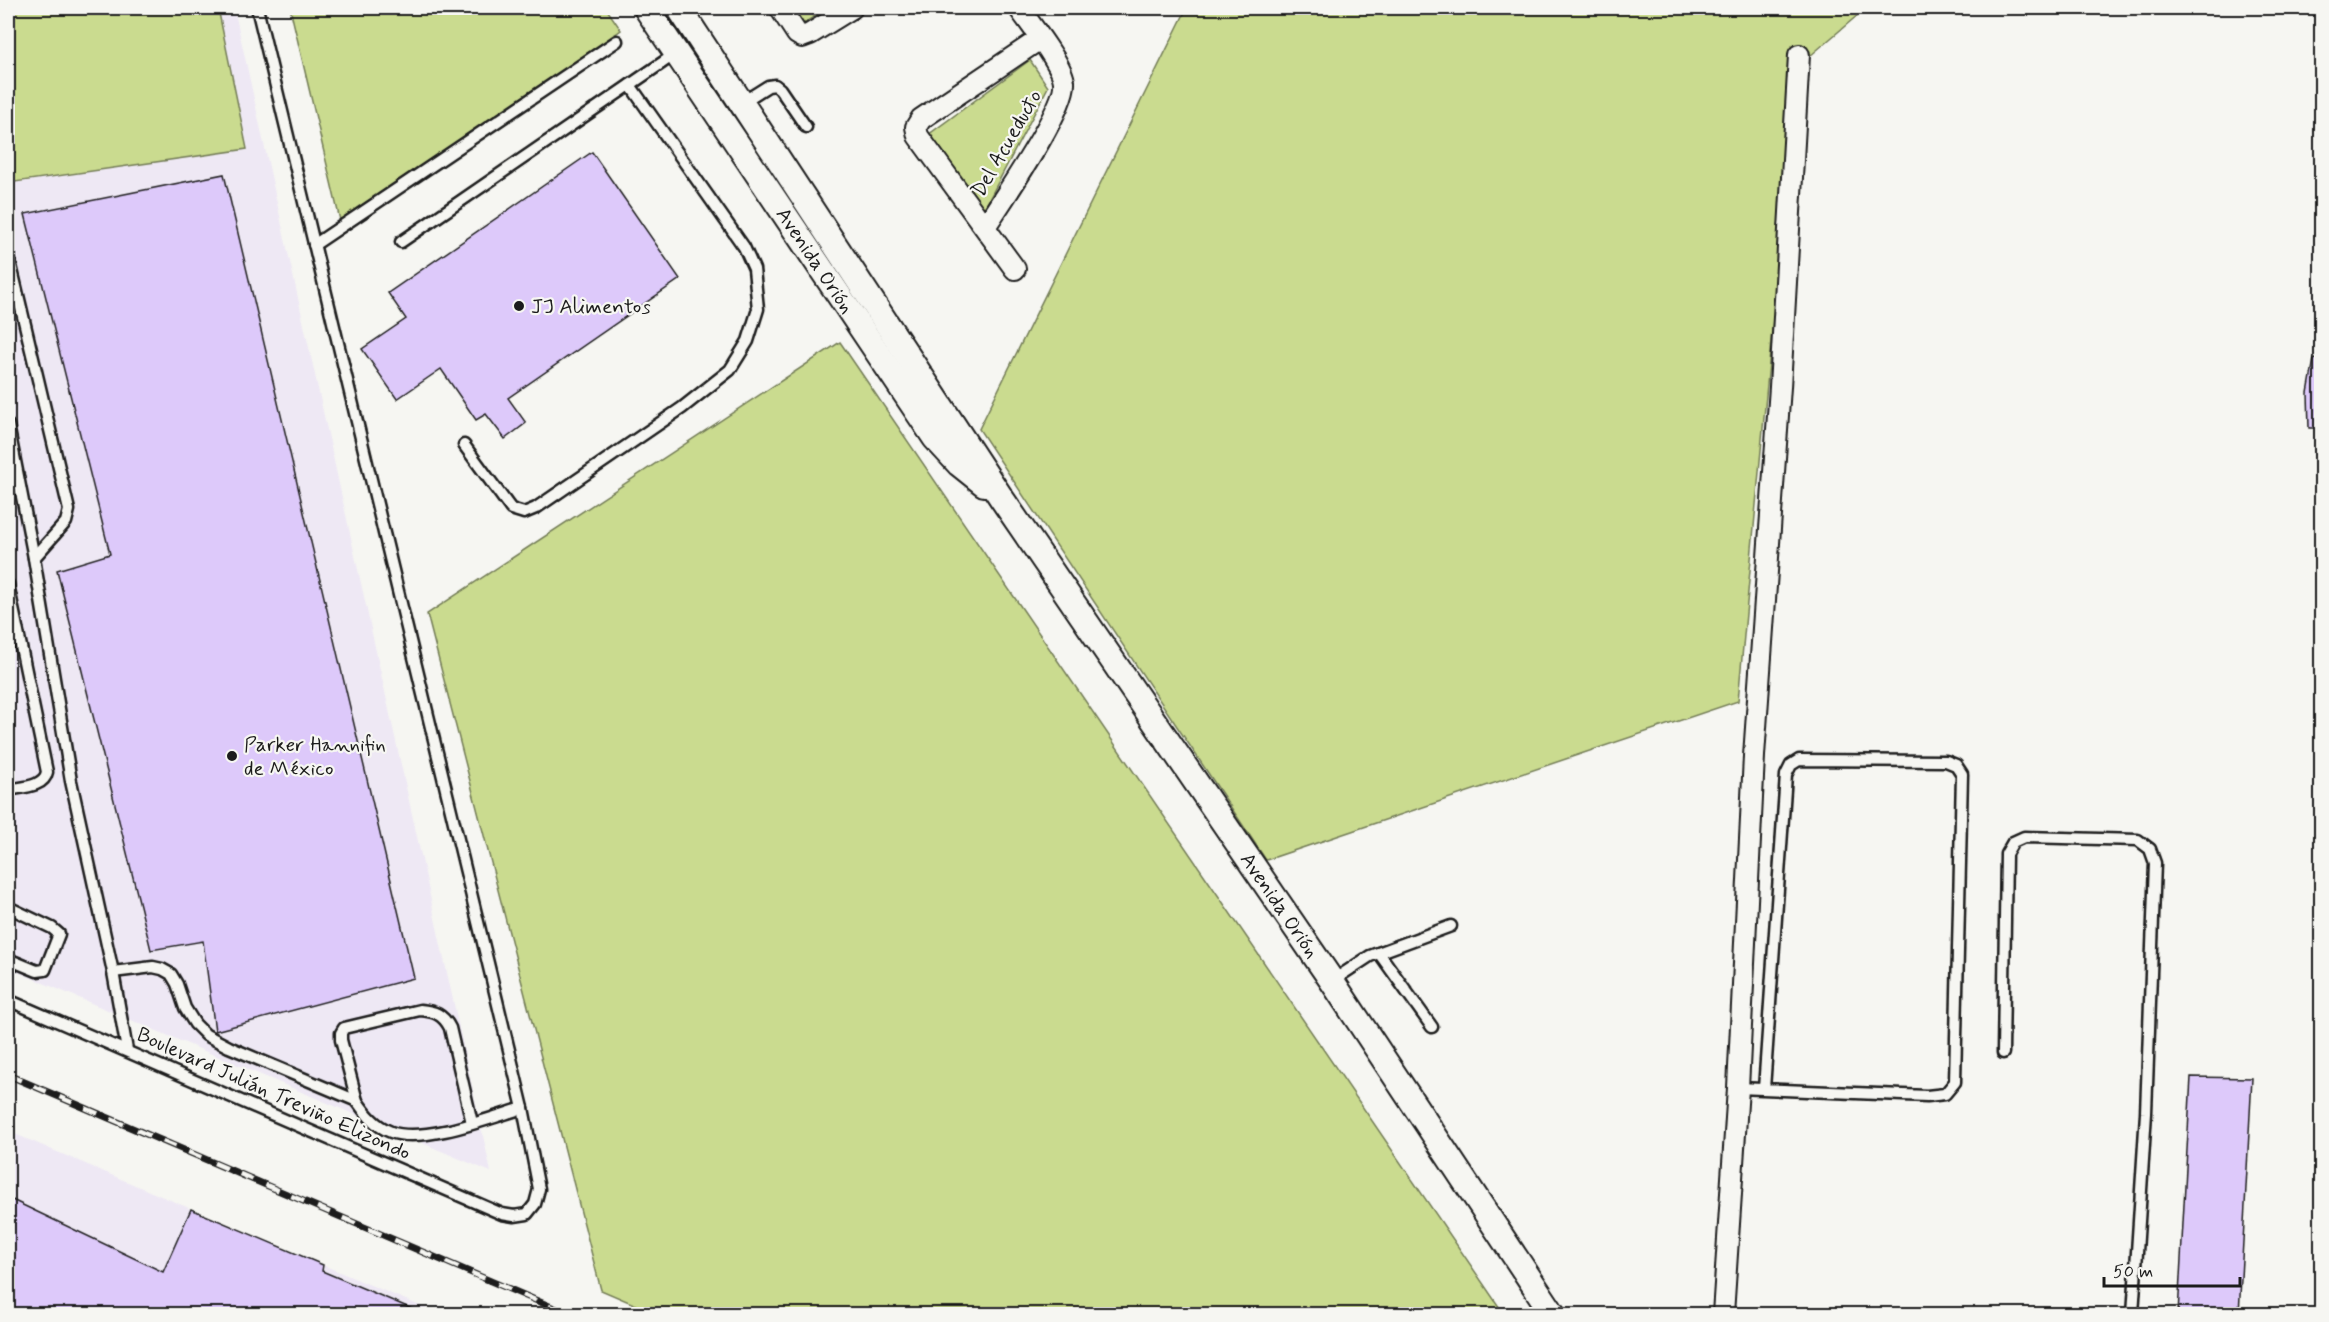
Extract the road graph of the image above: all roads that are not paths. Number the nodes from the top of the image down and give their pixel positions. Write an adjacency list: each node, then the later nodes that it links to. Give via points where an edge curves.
1 (646, 8): 9 (street, Avenida Orión)
2 (679, 8): 12 (street, Avenida Orión)
3 (780, 8): 4 (street, via 797,34 806,37)
4 (852, 8)
5 (1019, 8): 7 (street)
6 (258, 12): 16 (lane)
7 (1040, 39): 14 (street, Del Acueducto, via 1058,66 1064,90 1054,116); 14 (street, via 921,119 916,127 918,136)
8 (617, 41): 16 (lane)
9 (675, 54): 11 (lane); 21 (street, Avenida Orión, via 935,438 959,464)
10 (1799, 55): 35 (street, via 1754,756)
11 (630, 85): 15 (lane); 20 (lane, via 744,247 754,269 758,309 748,341 730,370 682,408 524,513 510,509)
12 (741, 103): 13 (lane, via 775,85); 21 (street, Avenida Orión)
13 (806, 127)
14 (985, 227): 18 (street)
15 (401, 242)
16 (314, 245): 38 (lane)
17 (8, 253): 22 (lane, via 69,510 66,522)
18 (1015, 269)
19 (8, 425): 22 (lane)
20 (464, 445)
21 (1002, 499): 30 (street, Avenida Orión)
22 (34, 558): 29 (lane, via 71,781)
23 (8, 584): 24 (lane, via 47,772 39,784)
24 (8, 790)
25 (8, 907): 28 (lane, via 52,928 59,938 45,970 37,971)
26 (1451, 926): 27 (lane)
27 (1378, 953): 30 (lane); 32 (lane)
28 (8, 959)
29 (113, 972): 33 (lane); 37 (lane, via 162,969 171,974 185,1008 206,1035)
30 (1332, 981): 40 (street, Avenida Orión)
31 (8, 1000): 33 (lane, Boulevard Julián Treviño Elizondo)
32 (1432, 1027)
33 (127, 1050): 38 (lane, Boulevard Julián Treviño Elizondo, via 514,1216 527,1214 539,1189)
34 (2003, 1053): 42 (lane, via 2006,854 2013,842 2024,837 2138,840 2150,849 2155,864 2146,1113)
35 (1738, 1088): 36 (lane); 41 (street)
36 (1764, 1089): 36 (lane, via 1786,775 1791,765 1799,759 1946,761 1956,765 1962,774 1955,1082 1945,1094 1927,1096)
37 (357, 1101): 39 (lane, via 369,1119 402,1135 417,1136); 39 (lane, via 341,1040 344,1028 420,1010 432,1011 446,1020 450,1028)
38 (524, 1108): 39 (lane)
39 (472, 1123)
40 (1553, 1314)
41 (1723, 1314)
42 (2133, 1314)

